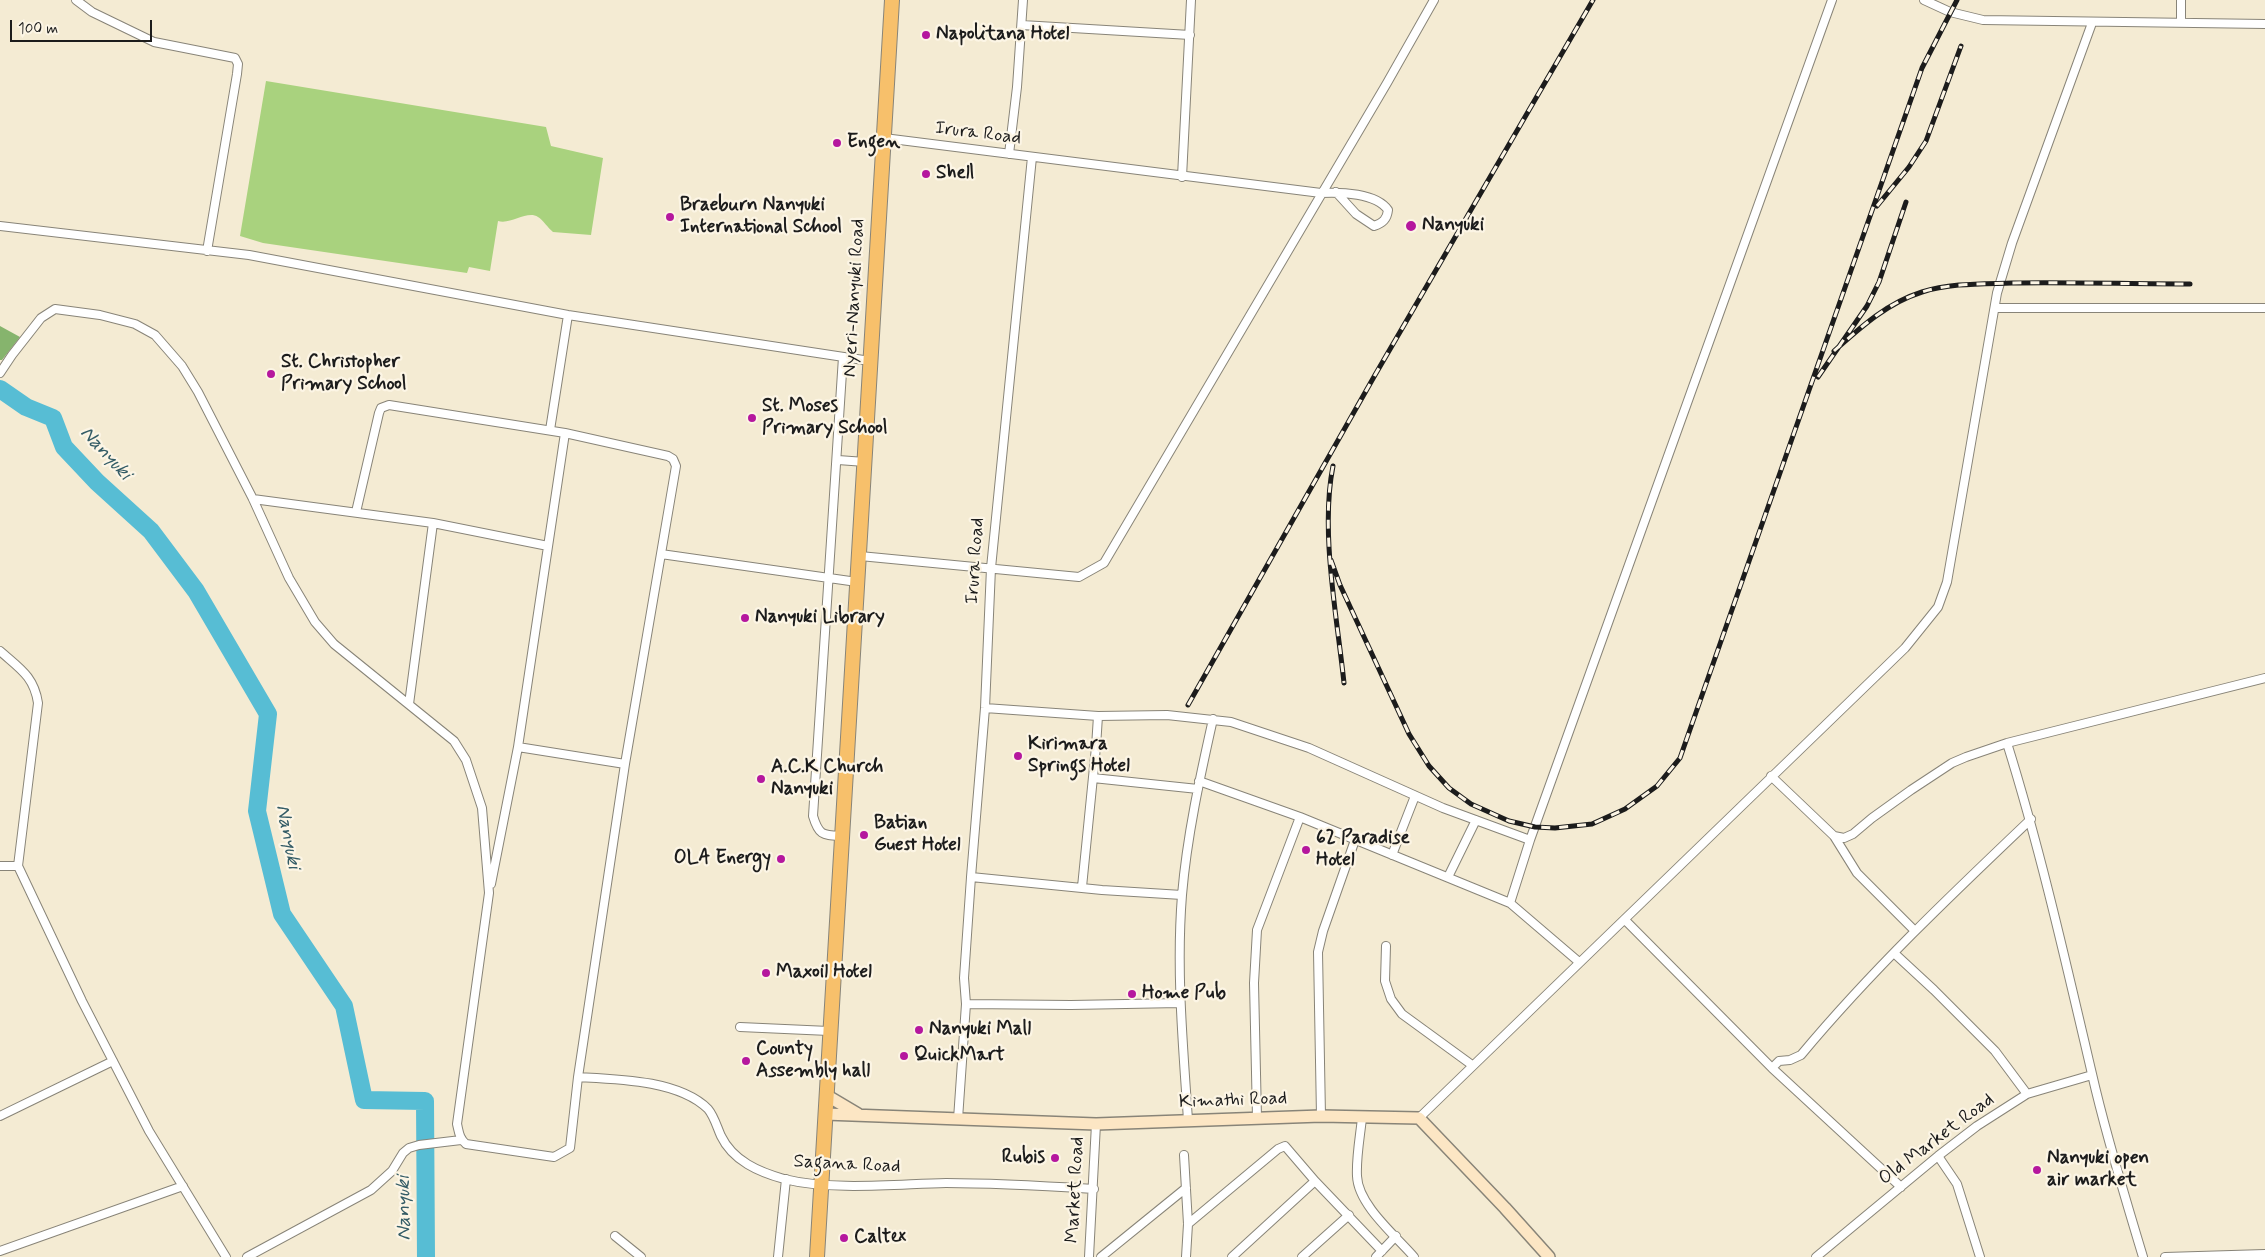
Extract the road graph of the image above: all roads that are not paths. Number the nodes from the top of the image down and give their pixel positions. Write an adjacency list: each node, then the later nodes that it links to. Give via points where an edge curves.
1 (76, 0): 21 (street, via 92,12 154,42 237,61)
2 (892, 0): 14 (highway, Nyeri-Nanyuki Road)
3 (1023, 0): 12 (street)
4 (1191, 0): 13 (street)
5 (1434, 0): 19 (street)
6 (1832, 0): 60 (street)
7 (1924, 0): 9 (street, via 1950,12 1983,20)
8 (2181, 0): 10 (street)
9 (2092, 23): 10 (street); 22 (street, via 2012,243)
10 (2181, 23): 11 (street)
11 (2265, 24)
12 (1022, 25): 13 (street); 15 (street)
13 (1190, 35): 17 (street)
14 (884, 138): 15 (street, Irura Road); 26 (highway, Nyeri-Nanyuki Road)
15 (1009, 154): 16 (street, Irura Road)
16 (1032, 157): 17 (street); 38 (street, Irura Road)
17 (1182, 177): 19 (street)
18 (1336, 192): 18 (street, via 1384,203 1388,217 1381,224 1367,223); 19 (street)
19 (1321, 193): 38 (street, via 1104,563 1079,577)
20 (0, 226): 21 (street)
21 (207, 251): 24 (street, via 249,255)
22 (1995, 308): 23 (street); 50 (street, via 1947,582 1938,607 1905,648)
23 (2265, 308)
24 (568, 315): 25 (street); 28 (street)
25 (843, 357): 26 (street); 30 (street)
26 (870, 361): 31 (highway, Nyeri-Nanyuki Road)
27 (0, 373): 32 (street, via 41,318 55,309 100,315 145,328 172,354 198,392)
28 (550, 430): 29 (street); 33 (street, via 384,406 376,424)
29 (565, 432): 35 (street); 36 (street, via 673,459 675,474)
30 (838, 460): 31 (street); 39 (street)
31 (865, 462): 37 (highway, Nyeri-Nanyuki Road)
32 (253, 499): 33 (street); 43 (street, via 289,578 316,622 334,644)
33 (356, 512): 34 (street)
34 (434, 523): 35 (street); 43 (street)
35 (548, 546): 48 (street)
36 (661, 554): 39 (street); 49 (street)
37 (860, 556): 38 (street); 40 (highway, Nyeri-Nanyuki Road)
38 (991, 568): 44 (street, Irura Road)
39 (830, 578): 40 (street); 57 (street, via 813,816 823,835)
40 (857, 582): 57 (highway, Nyeri-Nanyuki Road)
41 (0, 651): 63 (street, via 31,679 38,703)
42 (2265, 678): 47 (street)
43 (409, 704): 67 (street, via 454,741 466,760 482,808)
44 (985, 708): 45 (street); 64 (street, Irura Road)
45 (1098, 716): 46 (street, via 1167,715); 51 (street)
46 (1213, 719): 52 (street); 53 (street, via 1309,748)
47 (2007, 743): 55 (street); 58 (street, via 1952,763 1853,834 1844,838)
48 (518, 747): 49 (street); 67 (street)
49 (625, 764): 83 (street)
50 (1771, 776): 58 (street); 70 (street)
51 (1093, 778): 52 (street); 66 (street)
52 (1199, 785): 54 (street); 68 (street)
53 (1415, 796): 56 (street); 61 (street)
54 (1300, 817): 59 (street); 90 (street, via 1257,930 1254,983)
55 (2031, 819): 71 (street); 82 (street)
56 (1476, 820): 60 (street); 65 (street)
57 (842, 836): 78 (highway, Nyeri-Nanyuki Road)
58 (1834, 836): 71 (street, via 1857,873)
59 (1355, 840): 61 (street); 89 (street, via 1318,952)
60 (1530, 840): 69 (street)
61 (1392, 855): 65 (street)
62 (0, 866): 63 (street)
63 (18, 866): 79 (street)
64 (970, 877): 66 (street); 76 (street, Irura Road, via 964,978)
65 (1448, 877): 69 (street)
66 (1082, 888): 68 (street)
67 (489, 893): 96 (street, via 457,1124)
68 (1182, 895): 75 (street)
69 (1510, 903): 74 (street)
70 (1625, 920): 74 (street); 81 (street)
71 (1915, 931): 73 (street)
72 (1386, 946): 80 (street, via 1385,981 1391,999 1402,1014)
73 (1894, 953): 81 (street, via 1801,1055 1779,1061); 84 (street, via 1995,1051)
74 (1579, 962): 80 (street)
75 (1180, 1003): 76 (street); 94 (street)
76 (966, 1004): 93 (street, Irura Road)
77 (740, 1027): 78 (street)
78 (829, 1032): 85 (highway, Nyeri-Nanyuki Road)
79 (113, 1061): 88 (street); 102 (street, via 149,1131)
80 (1472, 1065): 92 (street)
81 (1772, 1068): 103 (street)
82 (2092, 1075): 84 (street, Old Market Road); 129 (street)
83 (578, 1077): 96 (street, via 570,1148 560,1156 466,1144); 99 (street, Sagana Road, via 653,1083 680,1092 709,1110 728,1148 736,1156 760,1171)
84 (2026, 1094): 98 (street, Old Market Road)
85 (826, 1095): 86 (highway, Nyeri-Nanyuki Road); 87 (street, Kimathi Road)
86 (824, 1114): 87 (street, Kimathi Road); 101 (highway, Nyeri-Nanyuki Road)
87 (858, 1114): 93 (street, Kimathi Road)
88 (0, 1116)
89 (1321, 1116): 90 (street, Kimathi Road); 91 (street, Kimathi Road)
90 (1257, 1118): 94 (street, Kimathi Road)
91 (1362, 1118): 92 (street, Kimathi Road); 109 (street, via 1357,1176 1359,1189 1368,1205)
92 (1419, 1118): 126 (street)
93 (958, 1119): 95 (street, Kimathi Road)
94 (1188, 1120): 95 (street, Kimathi Road)
95 (1096, 1124): 105 (street, Market Road)
96 (461, 1140): 116 (street, via 419,1145 403,1153 392,1171 370,1190)
97 (1184, 1154): 104 (street)
98 (1938, 1156): 103 (street, Old Market Road); 128 (street, via 1957,1184)
99 (786, 1179): 101 (street, Sagana Road); 118 (street)
100 (1315, 1181): 106 (street); 107 (street, via 1283,1146); 113 (street)
101 (821, 1183): 105 (street, Sagana Road, via 979,1183); 119 (highway, Nyeri-Nanyuki Road)
102 (183, 1186): 110 (street); 115 (street)
103 (1901, 1186): 127 (street, Old Market Road)
104 (1186, 1188): 107 (street); 121 (street)
105 (1094, 1189): 120 (street, Market Road)
106 (1349, 1215): 111 (street); 123 (street)
107 (1188, 1224): 122 (street)
108 (615, 1236): 117 (street)
109 (1396, 1236): 111 (street); 125 (street)
110 (0, 1251)
111 (1382, 1251): 124 (street)
112 (2265, 1254): 114 (street)
113 (1235, 1256)
114 (2252, 1256): 130 (street)
115 (226, 1257)
116 (247, 1257)
117 (640, 1257)
118 (778, 1257)
119 (817, 1257)
120 (1089, 1257)
121 (1101, 1257)
122 (1186, 1257)
123 (1302, 1257)
124 (1376, 1257)
125 (1414, 1257)
126 (1548, 1257)
127 (1816, 1257)
128 (1980, 1257)
129 (2143, 1257)
130 (2165, 1257)

